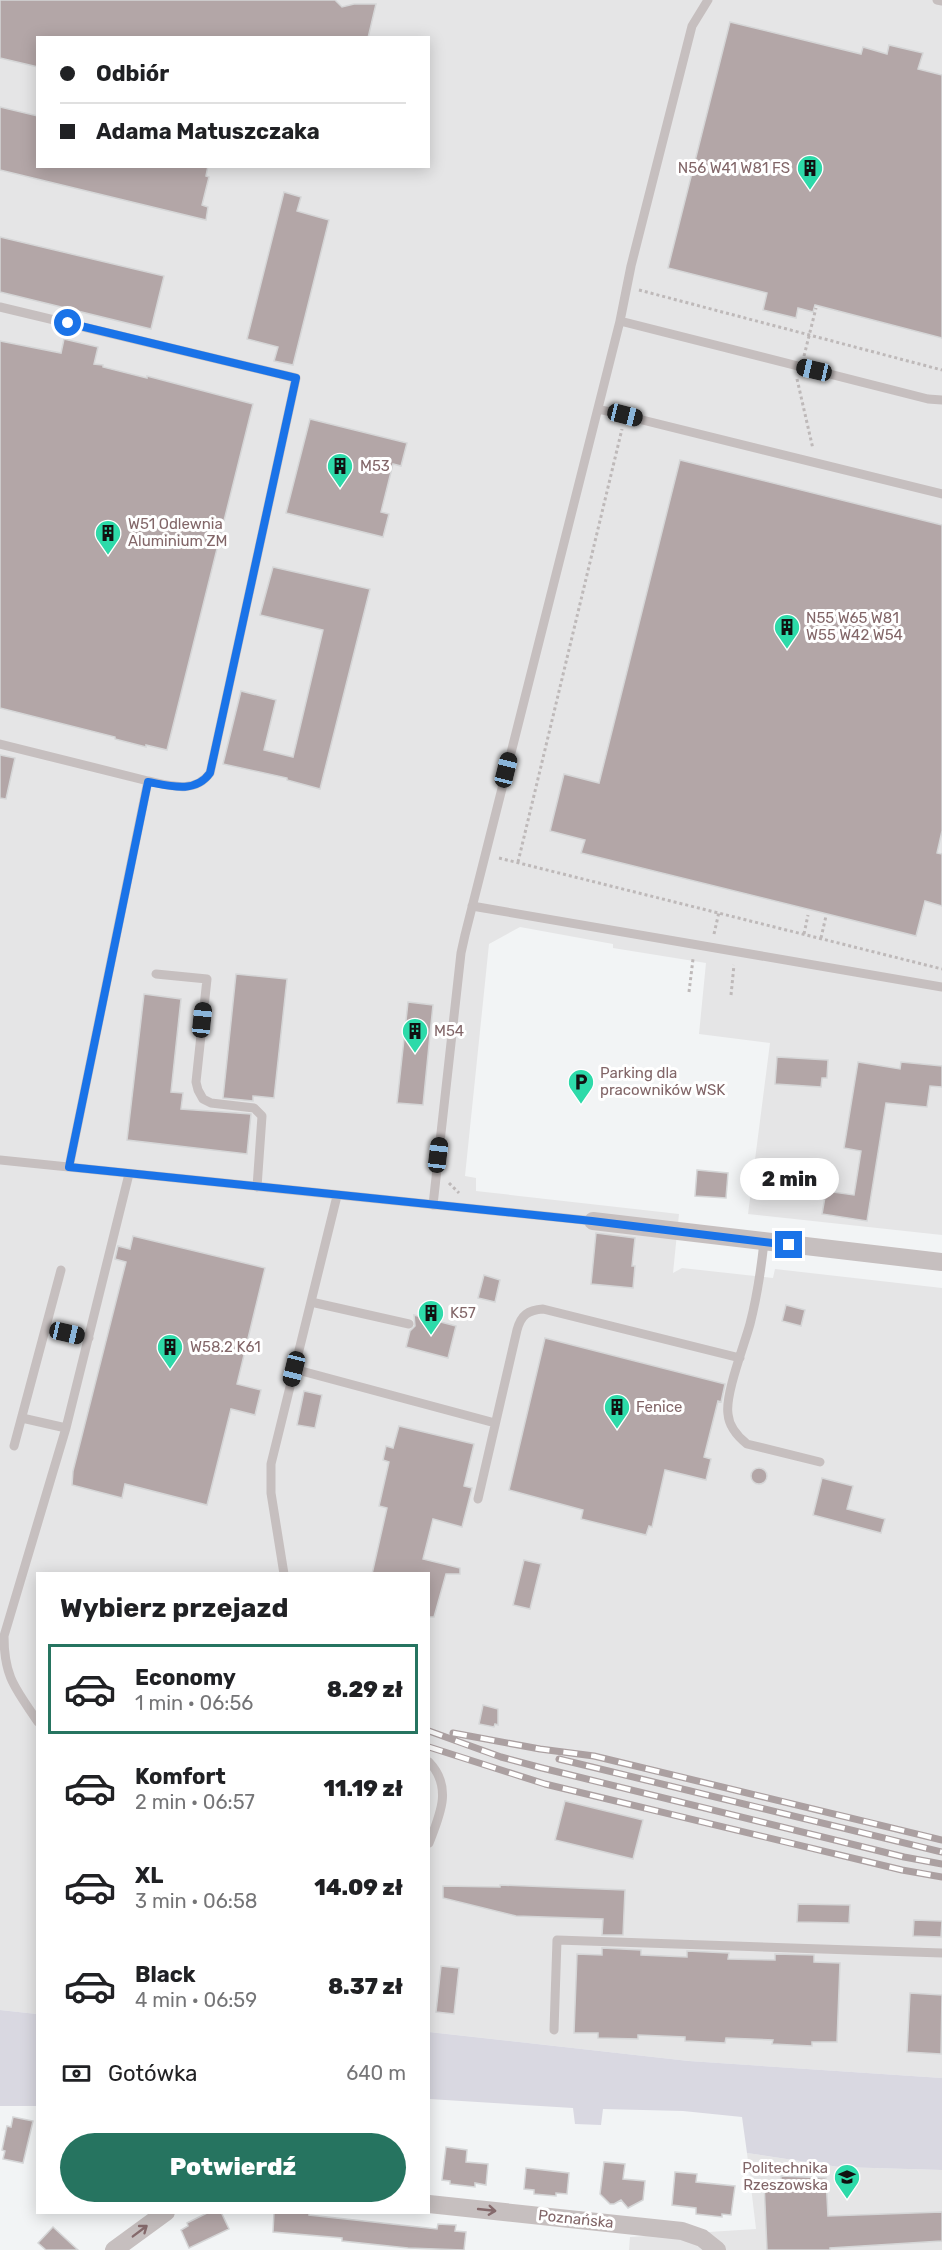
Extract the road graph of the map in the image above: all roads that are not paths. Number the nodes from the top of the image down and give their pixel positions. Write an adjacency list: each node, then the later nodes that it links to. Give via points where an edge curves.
1 (708, 0): 5 (lane, via 692,26)
2 (937, 0): 3 (lane)
3 (942, 1)
4 (0, 307): 10 (lane, via 296,378 210,773 193,786)
5 (620, 321): 6 (lane); 7 (lane)
6 (942, 400)
7 (598, 409): 8 (lane); 11 (lane)
8 (942, 495)
9 (0, 744): 10 (lane)
10 (148, 782): 15 (lane)
11 (472, 906): 13 (lane); 19 (lane, via 461,954)
12 (156, 974): 17 (lane, via 207,980 196,1082 203,1099 254,1108 262,1116)
13 (942, 987)
14 (0, 1160): 15 (lane)
15 (69, 1167): 16 (lane)
16 (129, 1174): 17 (lane); 27 (lane)
17 (257, 1187): 18 (lane)
18 (337, 1196): 19 (lane); 24 (lane)
19 (433, 1205): 20 (lane)
20 (592, 1221): 21 (street)
21 (764, 1242): 22 (street); 28 (lane, via 760,1277)
22 (942, 1262)
23 (61, 1270): 26 (lane)
24 (311, 1302): 25 (lane); 29 (lane)
25 (409, 1324)
26 (46, 1328): 27 (lane); 30 (lane)
27 (89, 1338): 32 (lane)
28 (740, 1358): 31 (lane, via 543,1309 533,1310 520,1320); 34 (lane, via 728,1403 733,1430 757,1448)
29 (294, 1369): 31 (lane); 36 (lane, via 270,1478)
30 (22, 1418): 32 (lane); 33 (lane)
31 (495, 1423): 35 (lane)
32 (66, 1428): 37 (lane, via 4,1636 11,1680)
33 (14, 1446)
34 (820, 1462)
35 (478, 1499)
36 (284, 1572)
37 (36, 1719)
38 (430, 1763): 39 (lane, via 441,1778 443,1789 440,1813)
39 (430, 1839)
40 (942, 1953): 41 (lane, via 557,1940)
41 (554, 2030)
42 (430, 2204): 45 (street, Poznańska, one-way to 45, via 682,2231 702,2238)
43 (163, 2214): 44 (street, one-way to 43)
44 (114, 2250)
45 (717, 2250)

